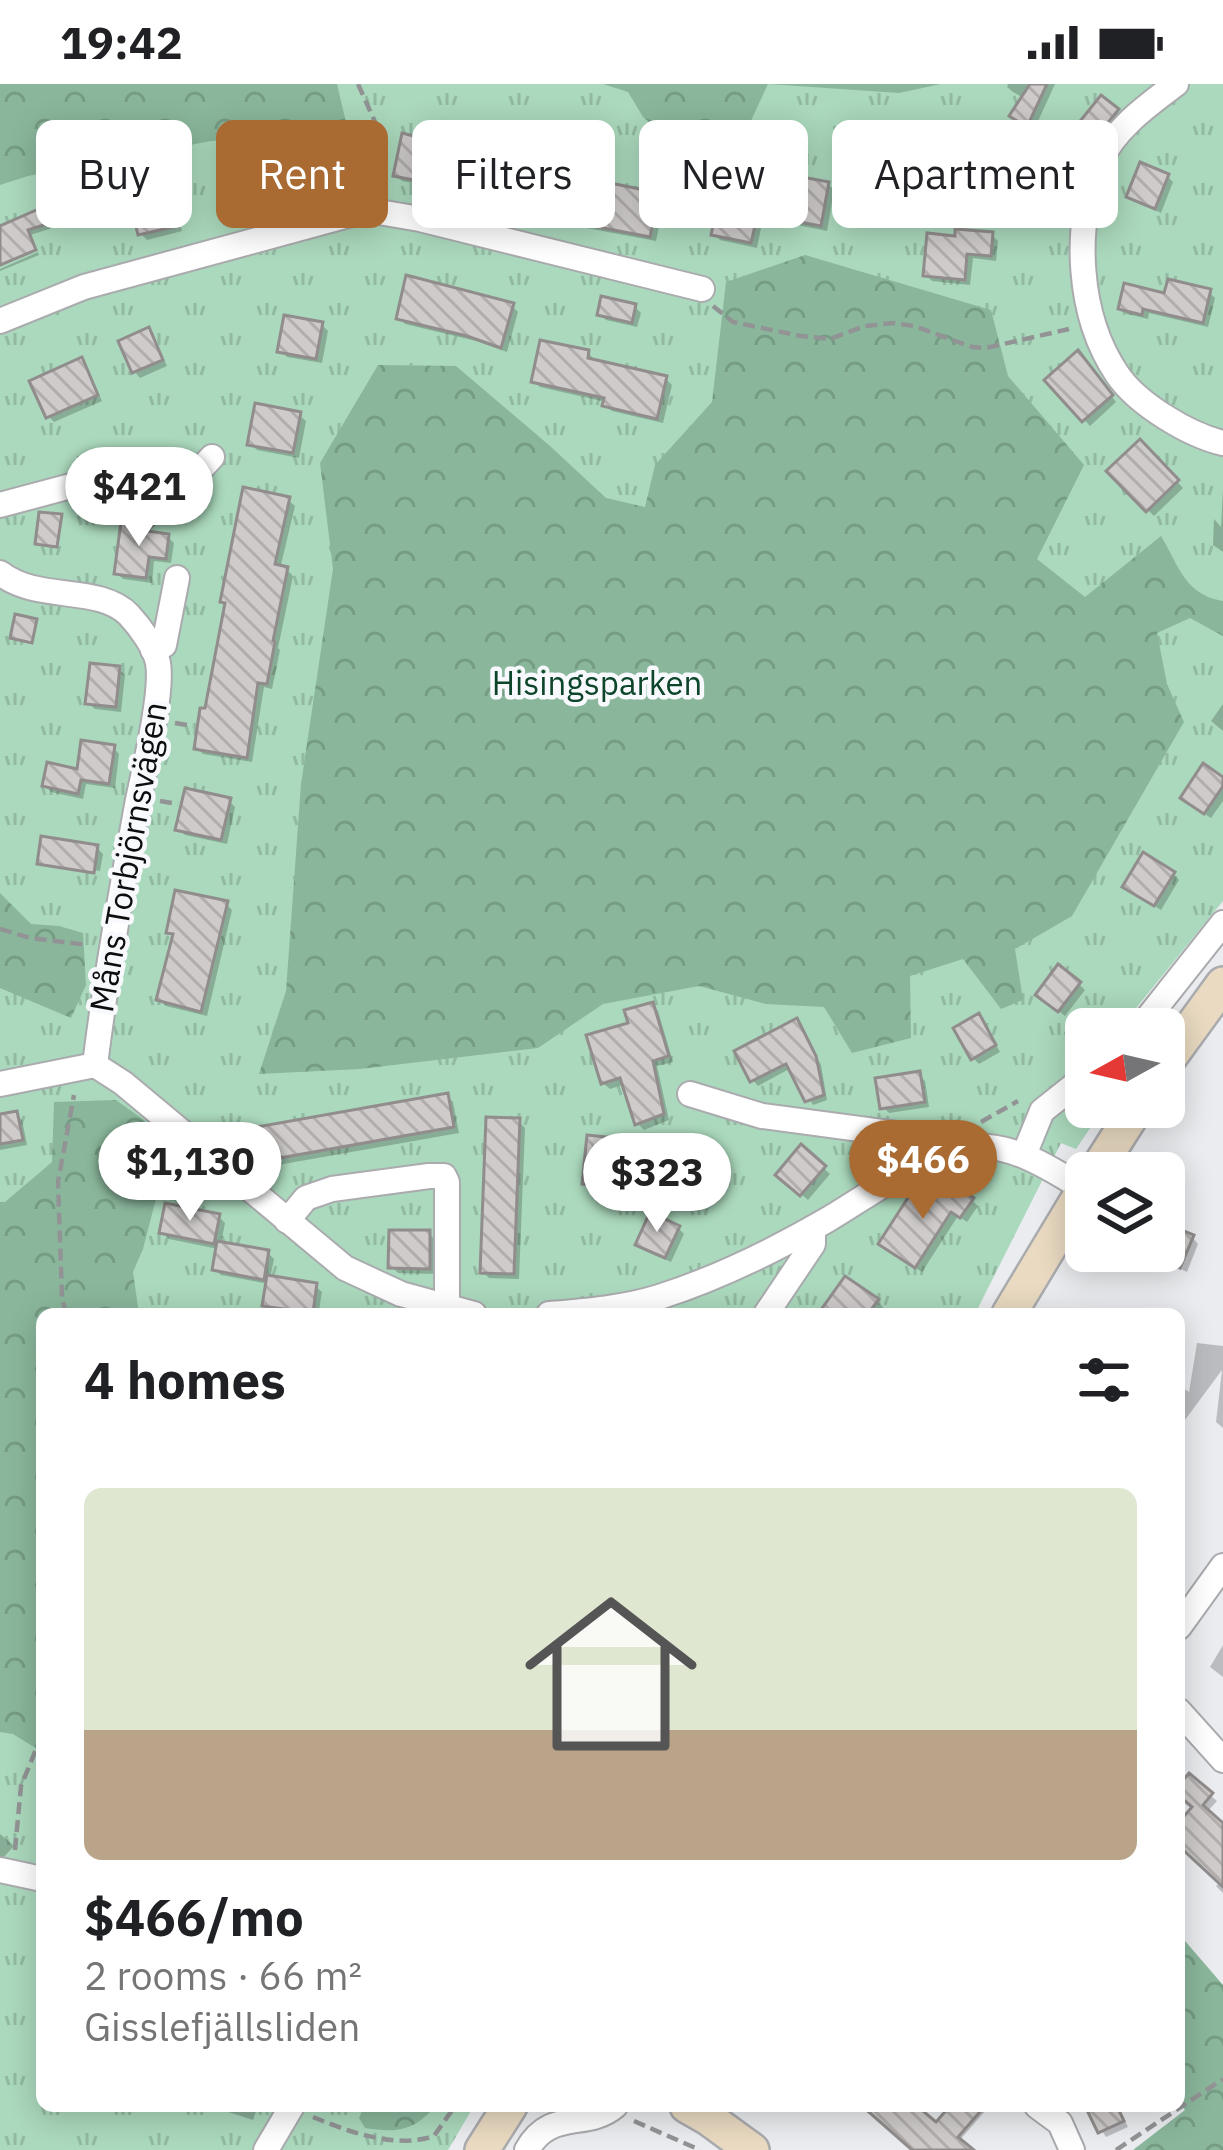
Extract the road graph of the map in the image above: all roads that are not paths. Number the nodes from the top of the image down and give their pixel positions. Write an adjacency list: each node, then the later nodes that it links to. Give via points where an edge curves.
1 (1176, 84): 4 (street, via 1100,160 1087,295 1118,376 1185,430)
2 (702, 289): 3 (street, via 367,210 85,287)
3 (0, 321)
4 (1223, 443)
5 (212, 457): 6 (street, via 197,473 142,467)
6 (0, 505)
7 (0, 573): 9 (street, via 14,584 115,605)
8 (177, 578): 9 (street, Måns Torbjörnsvägen, via 164,646)
9 (154, 650): 14 (street, Måns Torbjörnsvägen, via 158,681)
10 (1223, 923): 12 (street)
11 (1223, 984): 13 (street)
12 (1156, 1008)
13 (1185, 1054)
14 (84, 1068): 15 (street); 23 (street, via 123,1083)
15 (0, 1084)
16 (1065, 1093): 21 (street, via 1042,1111)
17 (690, 1094): 19 (street, via 762,1116 912,1136)
18 (1134, 1128): 20 (street)
19 (942, 1152): 21 (street, via 970,1146); 25 (street)
20 (1114, 1152)
21 (1024, 1155): 22 (street)
22 (1065, 1173)
23 (287, 1221): 26 (street, via 345,1268); 26 (street, via 306,1198 332,1189 444,1176)
24 (1065, 1221): 29 (street)
25 (813, 1228): 27 (street, via 658,1297); 28 (street, via 813,1244)
26 (447, 1308)
27 (601, 1308)
28 (770, 1308)
29 (1013, 1308)
30 (1223, 1566): 31 (street)
31 (1185, 1619)
32 (1185, 1718): 33 (street)
33 (1223, 1760)
34 (5, 1871): 35 (street)
35 (36, 1878)
36 (288, 2112): 41 (street)
37 (506, 2112): 42 (street)
38 (599, 2112): 43 (street, via 548,2126)
39 (698, 2112): 44 (street)
40 (1045, 2112): 45 (street)
41 (266, 2150)
42 (482, 2150)
43 (527, 2150)
44 (752, 2150)
45 (1072, 2150)

